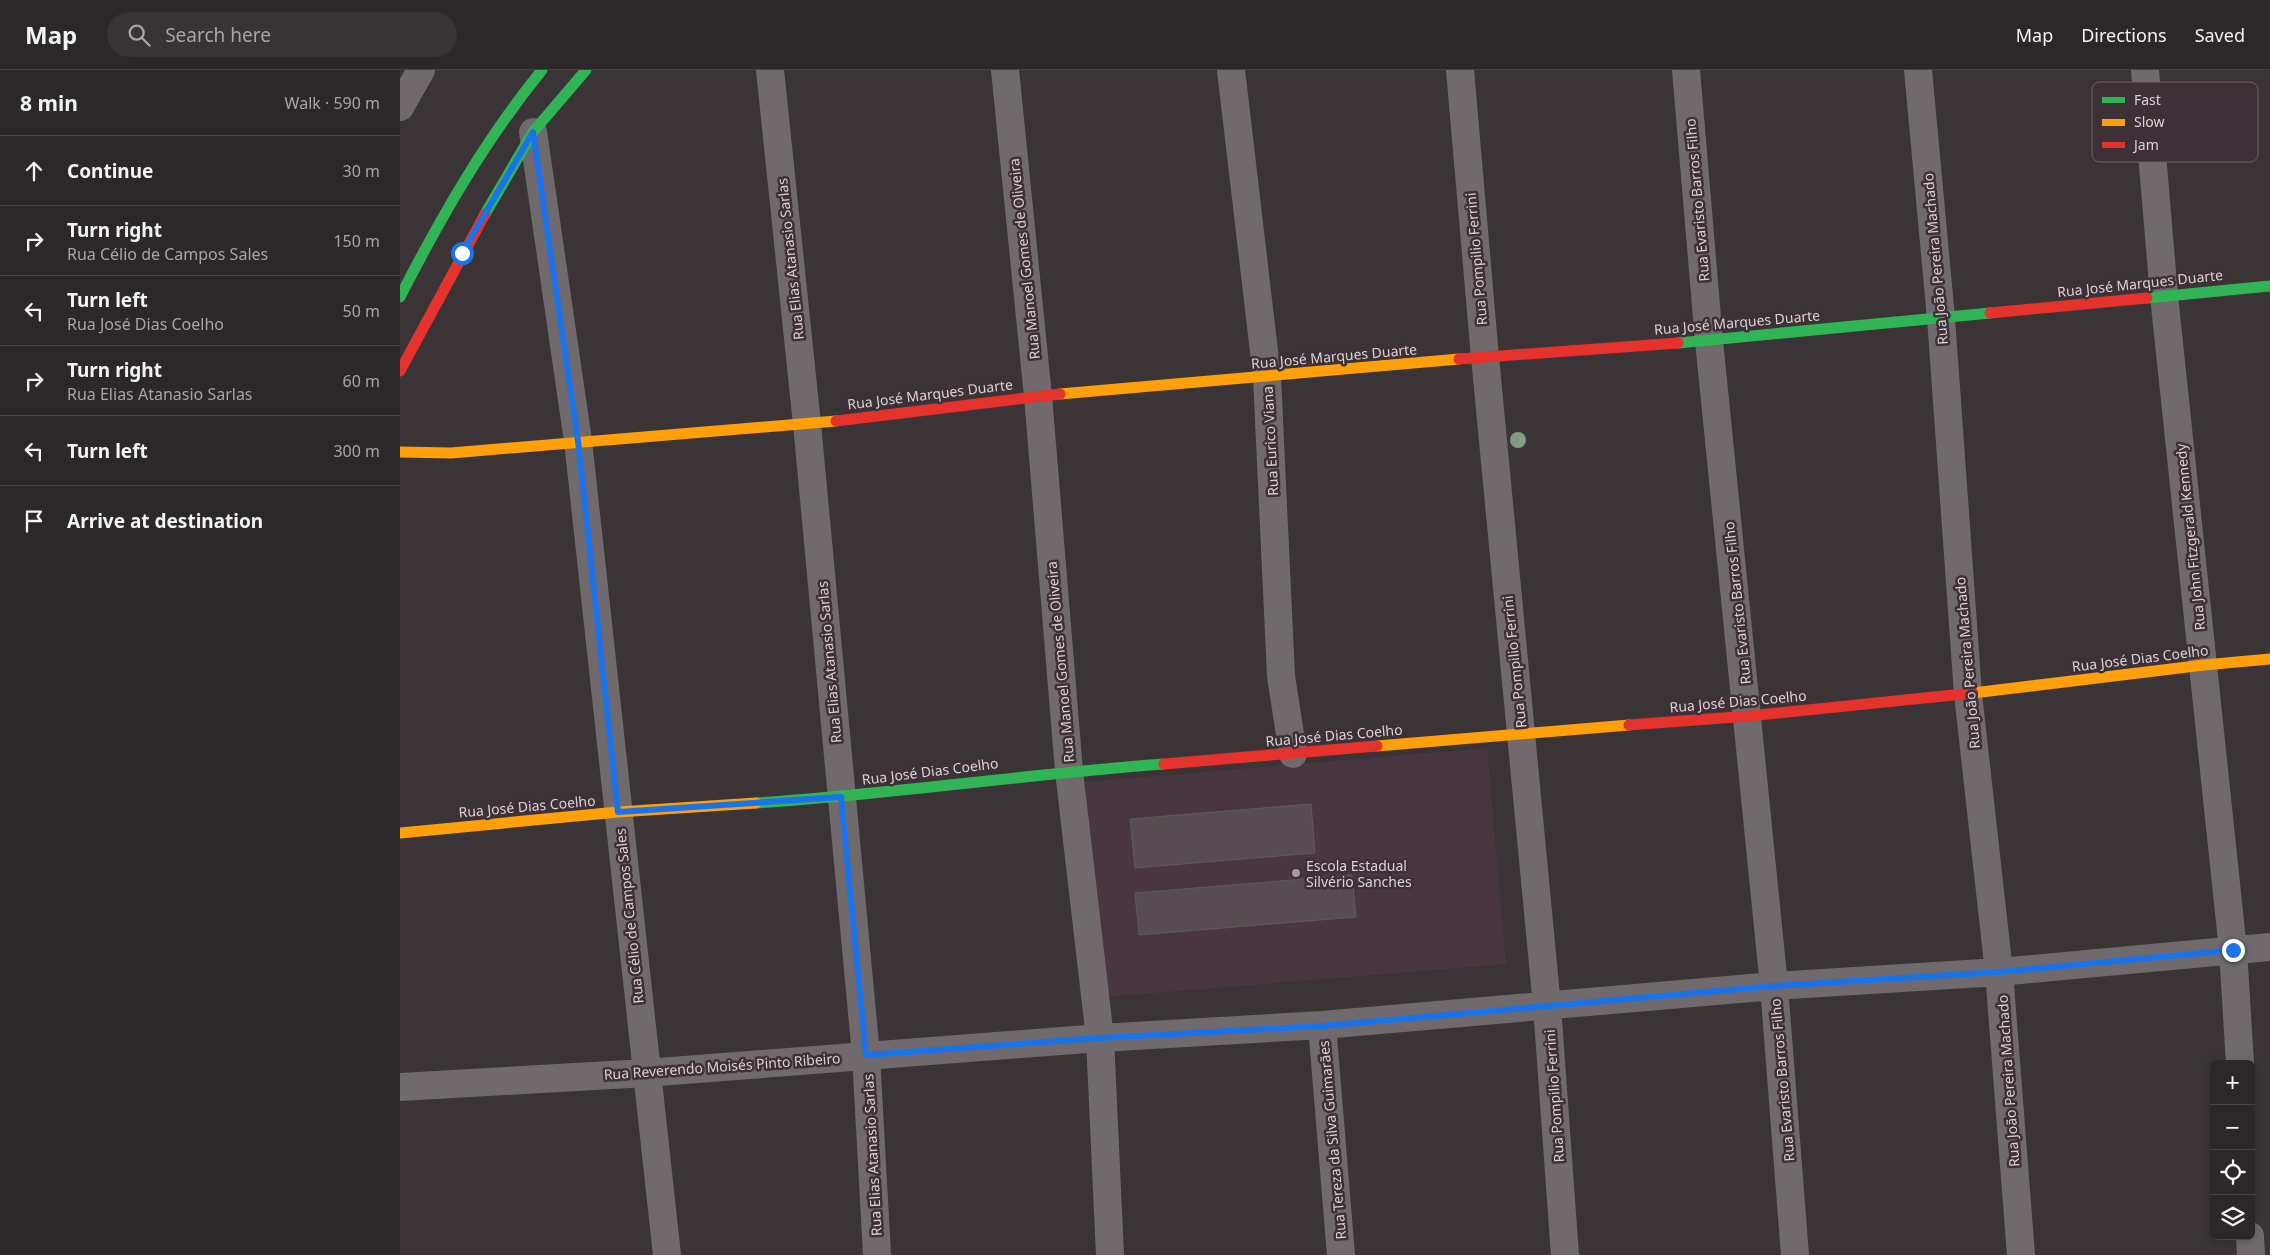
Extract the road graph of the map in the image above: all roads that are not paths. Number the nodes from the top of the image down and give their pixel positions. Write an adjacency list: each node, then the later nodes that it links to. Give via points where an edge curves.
1 (421, 70): 10 (street)
2 (542, 70): 15 (street, via 464,178 438,221)
3 (586, 70): 11 (street)
4 (770, 70): 22 (street, Rua Elias Atanasio Sarlas)
5 (1005, 70): 21 (street, Rua Manoel Gomes de Oliveira)
6 (1231, 70): 20 (street, Rua Eurico Viana)
7 (1460, 70): 18 (street, Rua Pompilio Ferrini)
8 (1686, 70): 17 (street, Rua Evaristo Barros Filho)
9 (1918, 70): 16 (street, Rua João Pereira Machado)
10 (400, 107)
11 (533, 132): 19 (street, via 462,253); 23 (street, Rua Célio de Campos Sales)
12 (2153, 162): 14 (street, Rua John Fitzgerald Kennedy)
13 (2270, 286): 14 (street, Rua José Marques Duarte)
14 (2164, 296): 16 (street, Rua José Marques Duarte); 26 (street, Rua John Fitzgerald Kennedy)
15 (400, 297)
16 (1941, 318): 17 (street, Rua José Marques Duarte); 27 (street, Rua João Pereira Machado)
17 (1709, 341): 18 (street, Rua José Marques Duarte); 28 (street, Rua Evaristo Barros Filho)
18 (1485, 357): 20 (street, Rua José Marques Duarte); 29 (street, Rua Pompilio Ferrini)
19 (400, 371)
20 (1267, 377): 21 (street, Rua José Marques Duarte); 30 (street, Rua Eurico Viana, via 1282,676)
21 (1038, 396): 22 (street, Rua José Marques Duarte); 31 (street, Rua Manoel Gomes de Oliveira)
22 (807, 424): 23 (street, Rua José Marques Duarte); 32 (street, Rua Elias Atanasio Sarlas)
23 (578, 441): 24 (street, Rua José Marques Duarte, via 451,453); 33 (street, Rua Célio de Campos Sales)
24 (400, 452)
25 (2270, 659): 26 (street, Rua José Dias Coelho)
26 (2204, 665): 27 (street, Rua José Dias Coelho); 36 (street, Rua John Fitzgerald Kennedy)
27 (1968, 694): 28 (street, Rua José Dias Coelho); 37 (street, Rua João Pereira Machado)
28 (1749, 716): 29 (street, Rua José Dias Coelho); 38 (street, Rua Evaristo Barros Filho)
29 (1521, 733): 30 (street, Rua José Dias Coelho); 39 (street, Rua Pompilio Ferrini)
30 (1293, 754): 31 (street, Rua José Dias Coelho)
31 (1069, 771): 32 (street, Rua José Dias Coelho); 41 (street, Rua Manoel Gomes de Oliveira)
32 (841, 797): 33 (street, Rua José Dias Coelho); 42 (street, Rua Elias Atanasio Sarlas)
33 (618, 812): 34 (street, Rua José Dias Coelho); 44 (street, Rua Célio de Campos Sales)
34 (400, 833)
35 (2270, 947): 36 (street, Rua Reverendo Moisés Pinto Ribeiro)
36 (2233, 950): 37 (street, Rua Reverendo Moisés Pinto Ribeiro); 43 (street, Rua John Fitzgerald Kennedy)
37 (1999, 972): 38 (street, Rua Reverendo Moisés Pinto Ribeiro); 53 (street, Rua João Pereira Machado)
38 (1774, 986): 39 (street, Rua Reverendo Moisés Pinto Ribeiro); 52 (street, Rua Evaristo Barros Filho)
39 (1547, 1006): 40 (street, Rua Reverendo Moisés Pinto Ribeiro); 51 (street, Rua Pompilio Ferrini)
40 (1322, 1026): 41 (street, Rua Reverendo Moisés Pinto Ribeiro); 50 (street, Rua Tereza da Silva Guimarães)
41 (1100, 1038): 42 (street, Rua Reverendo Moisés Pinto Ribeiro); 49 (street, Rua Manoel Gomes de Oliveira)
42 (866, 1055): 44 (street, Rua Reverendo Moisés Pinto Ribeiro); 48 (street, Rua Elias Atanasio Sarlas)
43 (2240, 1060)
44 (646, 1073): 45 (street, Rua Reverendo Moisés Pinto Ribeiro); 47 (street, Rua Célio de Campos Sales)
45 (400, 1087)
46 (2250, 1240): 54 (street)
47 (667, 1255)
48 (877, 1255)
49 (1110, 1255)
50 (1341, 1255)
51 (1565, 1255)
52 (1795, 1255)
53 (2021, 1255)
54 (2251, 1255)

